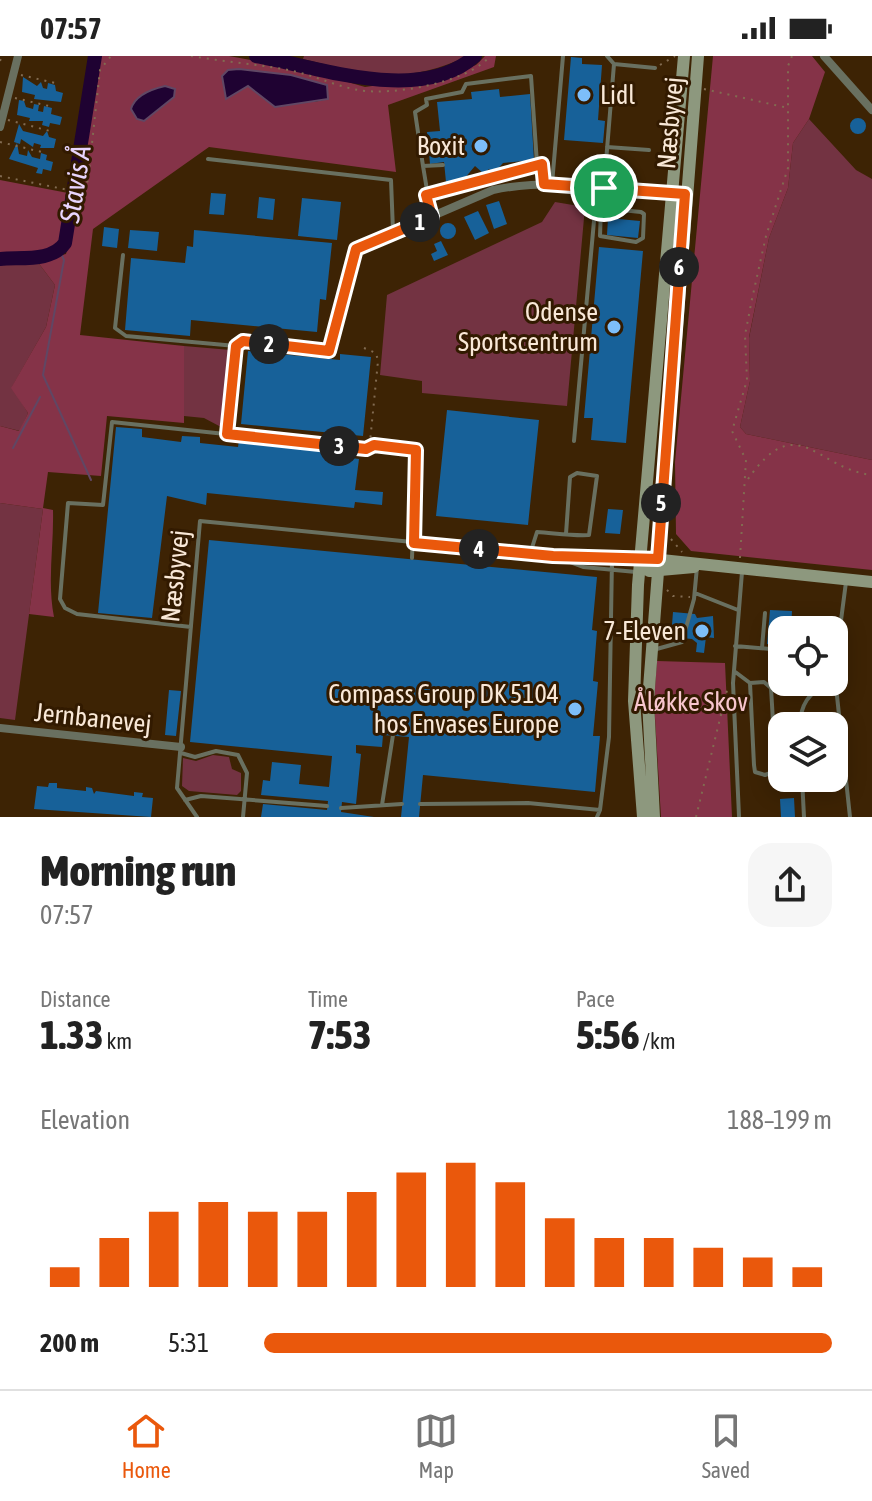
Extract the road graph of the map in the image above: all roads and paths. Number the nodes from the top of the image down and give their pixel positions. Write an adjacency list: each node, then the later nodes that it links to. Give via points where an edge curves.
1 (2, 56): 13 (path)
2 (18, 56): 16 (street)
3 (111, 56): 34 (path, via 100,70 83,193)
4 (191, 56): 5 (path, via 387,91 447,80)
5 (490, 56)
6 (563, 56): 35 (lane)
7 (607, 56): 14 (lane)
8 (675, 56): 15 (path)
9 (684, 56): 37 (street, Næsbyvej)
10 (698, 56): 18 (street, Næsbyvej)
11 (792, 56): 21 (path)
12 (824, 56): 22 (street)
13 (0, 61)
14 (614, 64): 15 (lane); 26 (lane)
15 (655, 68)
16 (13, 73): 17 (path); 19 (street)
17 (55, 83)
18 (695, 89): 21 (path); 37 (street, Næsbyvej)
19 (7, 96): 20 (path); 23 (street)
20 (53, 107)
21 (789, 109): 50 (path, via 788,168 752,299 745,335 747,380 733,425)
22 (872, 110)
23 (1, 123): 24 (path)
24 (50, 131)
25 (0, 142): 28 (path)
26 (607, 147): 27 (lane); 36 (lane)
27 (649, 150)
28 (46, 153)
29 (208, 159): 41 (lane, via 391,180)
30 (531, 161): 31 (lane)
31 (539, 164): 33 (lane, via 531,76 466,84 462,92 426,99 427,105 415,112); 35 (lane); 38 (lane)
32 (443, 165): 33 (lane)
33 (423, 166): 38 (lane)
34 (0, 176)
35 (548, 184): 36 (street); 40 (street, via 493,190)
36 (600, 188): 37 (street); 39 (lane)
37 (678, 194): 51 (street, Næsbyvej); 59 (street, Næsbyvej, via 649,463)
38 (426, 195): 40 (lane)
39 (598, 208): 39 (lane, via 644,214 643,238 636,242 600,236); 47 (lane)
40 (432, 217): 41 (street)
41 (393, 234): 42 (street)
42 (356, 249): 44 (lane, via 329,351 243,341)
43 (123, 255): 44 (lane, via 115,328 126,336)
44 (236, 346): 46 (lane)
45 (364, 348): 48 (path, via 376,353 378,361)
46 (227, 434): 48 (lane); 69 (lane, via 112,422 103,505 68,503 60,599 65,608 77,614)
47 (574, 441)
48 (370, 447): 53 (lane, via 416,450)
49 (872, 475): 50 (path, via 815,450 784,446 764,456)
50 (748, 480): 62 (path, via 739,563)
51 (660, 523): 55 (path); 59 (street, Næsbyvej)
52 (566, 534): 52 (lane, via 589,535 597,476 570,477); 54 (lane, via 537,532)
53 (414, 543): 54 (lane, Næsbyvej); 57 (lane); 69 (lane, Næsbyvej, via 200,521)
54 (530, 554): 56 (lane, Næsbyvej)
55 (685, 554)
56 (553, 556): 58 (lane, Næsbyvej); 61 (lane, Næsbyvej)
57 (412, 558)
58 (612, 559): 59 (lane, Næsbyvej); 61 (lane)
59 (649, 565): 60 (street); 61 (lane, Næsbyvej); 73 (street, Næsbyvej); 94 (street, Næsbyvej, via 634,701)
60 (697, 566): 62 (street); 65 (lane)
61 (610, 570): 89 (lane, via 609,737)
62 (743, 570): 63 (street); 66 (lane)
63 (846, 579): 64 (street); 68 (lane)
64 (872, 582)
65 (695, 593): 66 (lane); 73 (lane, via 682,642)
66 (738, 610): 70 (lane)
67 (765, 613): 71 (lane)
68 (841, 616)
69 (191, 627): 80 (lane, Næsbyvej)
70 (735, 646): 71 (lane); 74 (lane)
71 (762, 648): 72 (lane)
72 (768, 649)
73 (651, 651): 95 (street, Næsbyvej)
74 (734, 671): 75 (lane); 76 (lane)
75 (733, 683): 90 (lane); 96 (path, via 717,718)
76 (750, 683): 76 (lane, via 764,682 771,688 776,771 765,775 755,772)
77 (837, 696): 98 (lane)
78 (0, 728): 80 (street, Jernbanevej)
79 (393, 735): 86 (lane)
80 (181, 750): 82 (lane, Næsbyvej, via 177,788); 83 (lane, via 197,757 216,751 238,755 246,768)
81 (803, 792): 97 (lane)
82 (185, 800): 83 (lane); 91 (lane)
83 (245, 800): 87 (lane); 92 (lane)
84 (402, 804): 86 (lane)
85 (420, 804): 89 (lane, via 528,803)
86 (382, 805): 88 (lane)
87 (327, 806)
88 (341, 808)
89 (600, 810): 93 (lane)
90 (739, 816)
91 (197, 817)
92 (243, 817)
93 (597, 817)
94 (643, 817)
95 (654, 817)
96 (696, 817)
97 (804, 817)
98 (850, 817)

